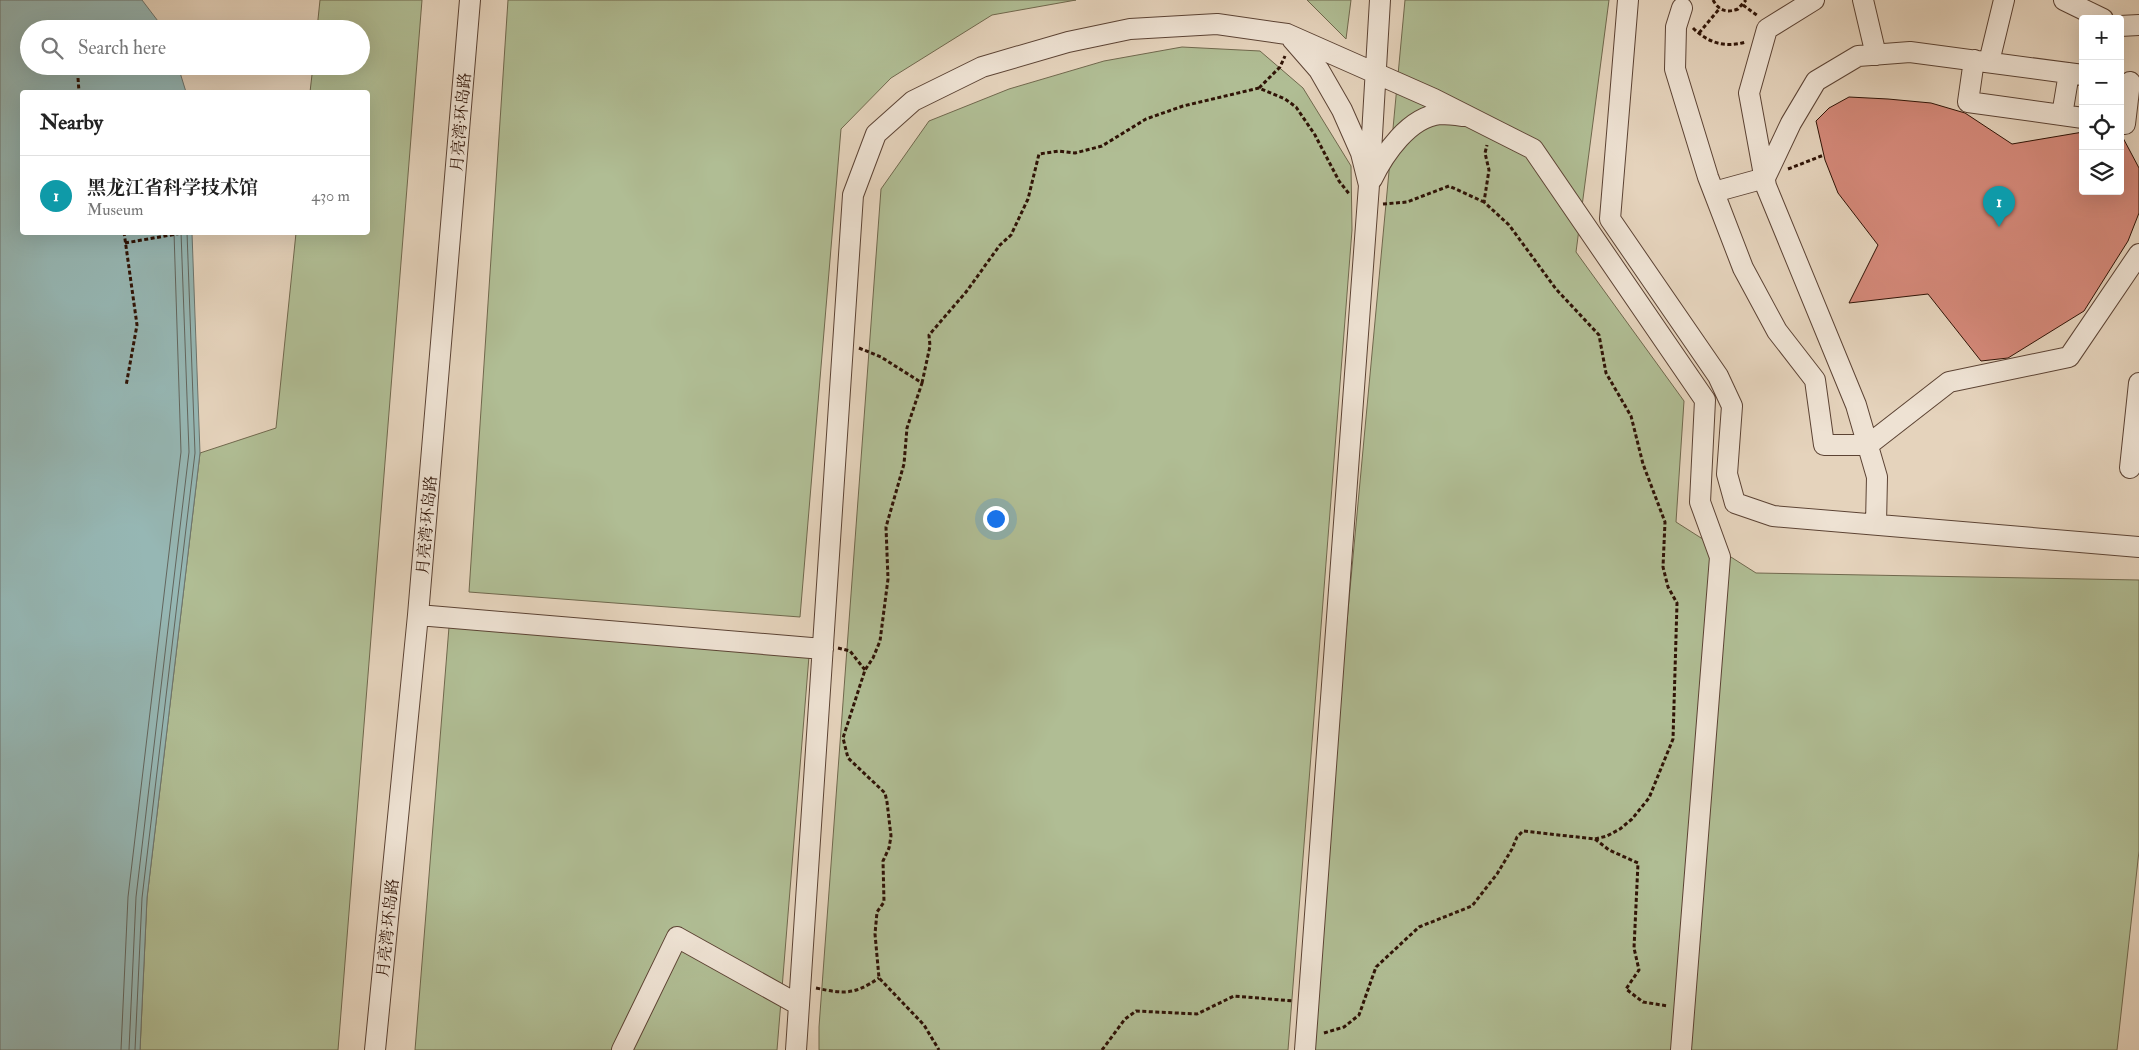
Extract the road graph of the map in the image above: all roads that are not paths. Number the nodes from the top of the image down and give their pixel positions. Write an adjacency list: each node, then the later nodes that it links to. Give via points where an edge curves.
1 (470, 0): 31 (street, 月亮湾·环岛路)
2 (1380, 0): 15 (street)
3 (1628, 0): 29 (street, via 1610,219 1718,376 1732,406 1727,474 1735,503 1773,516)
4 (1814, 0): 22 (street, via 1767,29 1749,93)
5 (1863, 0): 13 (street)
6 (2004, 0): 14 (street)
7 (2064, 0): 8 (street)
8 (2094, 15)
9 (1686, 16): 23 (street, via 1676,28 1675,69)
10 (2139, 25): 11 (street)
11 (2124, 26)
12 (1290, 38): 15 (street); 24 (street, via 1319,70 1342,110 1361,153); 32 (street, via 1217,24 1130,28 1068,42 982,67 913,101 876,134 853,195)
13 (1876, 54): 14 (street, via 1910,52); 22 (street, via 1858,56 1816,81)
14 (1982, 61): 16 (street); 18 (street, via 1968,102)
15 (1375, 73): 19 (street); 24 (street)
16 (2076, 74): 18 (street)
17 (2130, 82): 21 (street)
18 (2062, 115): 20 (street)
19 (1468, 116): 24 (street, via 1439,114 1419,121 1383,157); 38 (street, via 1533,149 1706,400 1700,502 1720,556)
20 (2079, 117)
21 (2128, 125)
22 (1764, 178): 23 (street); 27 (street, via 1856,405)
23 (1714, 192): 27 (street, via 1743,268 1777,331 1815,380 1824,445)
24 (1368, 195): 34 (street)
25 (2139, 254): 27 (street, via 2069,357 1949,382)
26 (2139, 382): 28 (street)
27 (1868, 445): 29 (street, via 1878,477)
28 (2130, 468)
29 (1876, 524): 30 (street)
30 (2139, 547)
31 (418, 615): 32 (street); 35 (street, 月亮湾·环岛路)
32 (823, 649): 33 (street)
33 (799, 1005): 36 (street, via 677,937); 37 (street)
34 (1305, 1043)
35 (375, 1050)
36 (622, 1050)
37 (796, 1050)
38 (1682, 1050)

